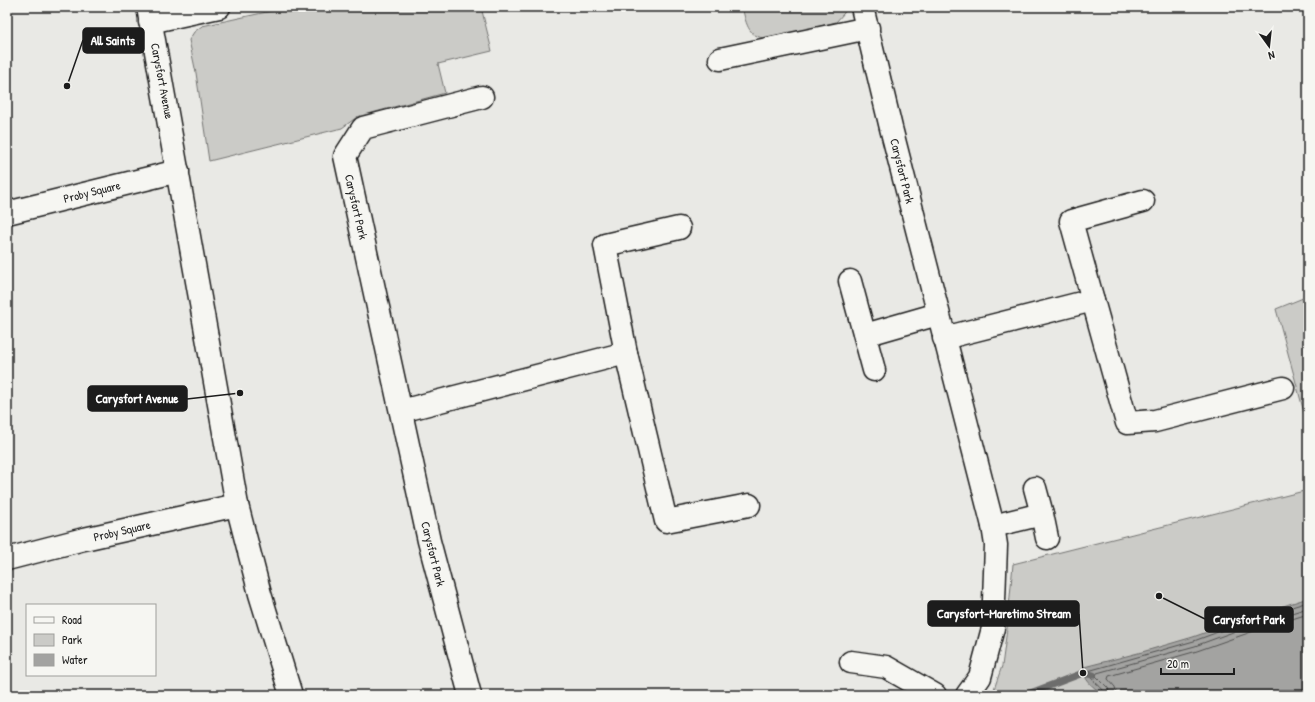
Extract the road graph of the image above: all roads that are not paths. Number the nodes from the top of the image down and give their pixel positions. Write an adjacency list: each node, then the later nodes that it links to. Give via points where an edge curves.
1 (219, 7): 3 (street)
2 (862, 7): 4 (street, Carysfort Park)
3 (149, 15): 7 (street, Carysfort Avenue)
4 (868, 28): 5 (street); 13 (street, Carysfort Park)
5 (720, 59)
6 (482, 97): 19 (street, Carysfort Park, via 363,128 345,156)
7 (178, 171): 9 (street, Proby Square); 21 (street, Carysfort Avenue)
8 (1143, 201): 12 (street, via 1071,221)
9 (7, 213)
10 (679, 228): 16 (street, via 605,245)
11 (850, 281): 14 (street)
12 (1093, 300): 15 (street); 18 (street, via 1127,423 1155,421)
13 (938, 314): 14 (street); 15 (street, Carysfort Park)
14 (865, 335): 17 (street)
15 (944, 338): 24 (street, Carysfort Park)
16 (626, 353): 19 (street); 22 (street, via 666,521)
17 (874, 370)
18 (1283, 388)
19 (401, 411): 29 (street, Carysfort Park, via 429,540)
20 (1035, 488): 23 (street)
21 (237, 505): 26 (street, Proby Square); 28 (street, Carysfort Avenue, via 260,594)
22 (749, 505)
23 (1042, 514): 24 (street); 25 (street)
24 (993, 526): 31 (street, Carysfort Park, via 996,545 993,628 980,677)
25 (1047, 538)
26 (7, 558)
27 (851, 662): 30 (street, via 886,667)
28 (291, 695)
29 (470, 695)
30 (935, 695)
31 (967, 695)

